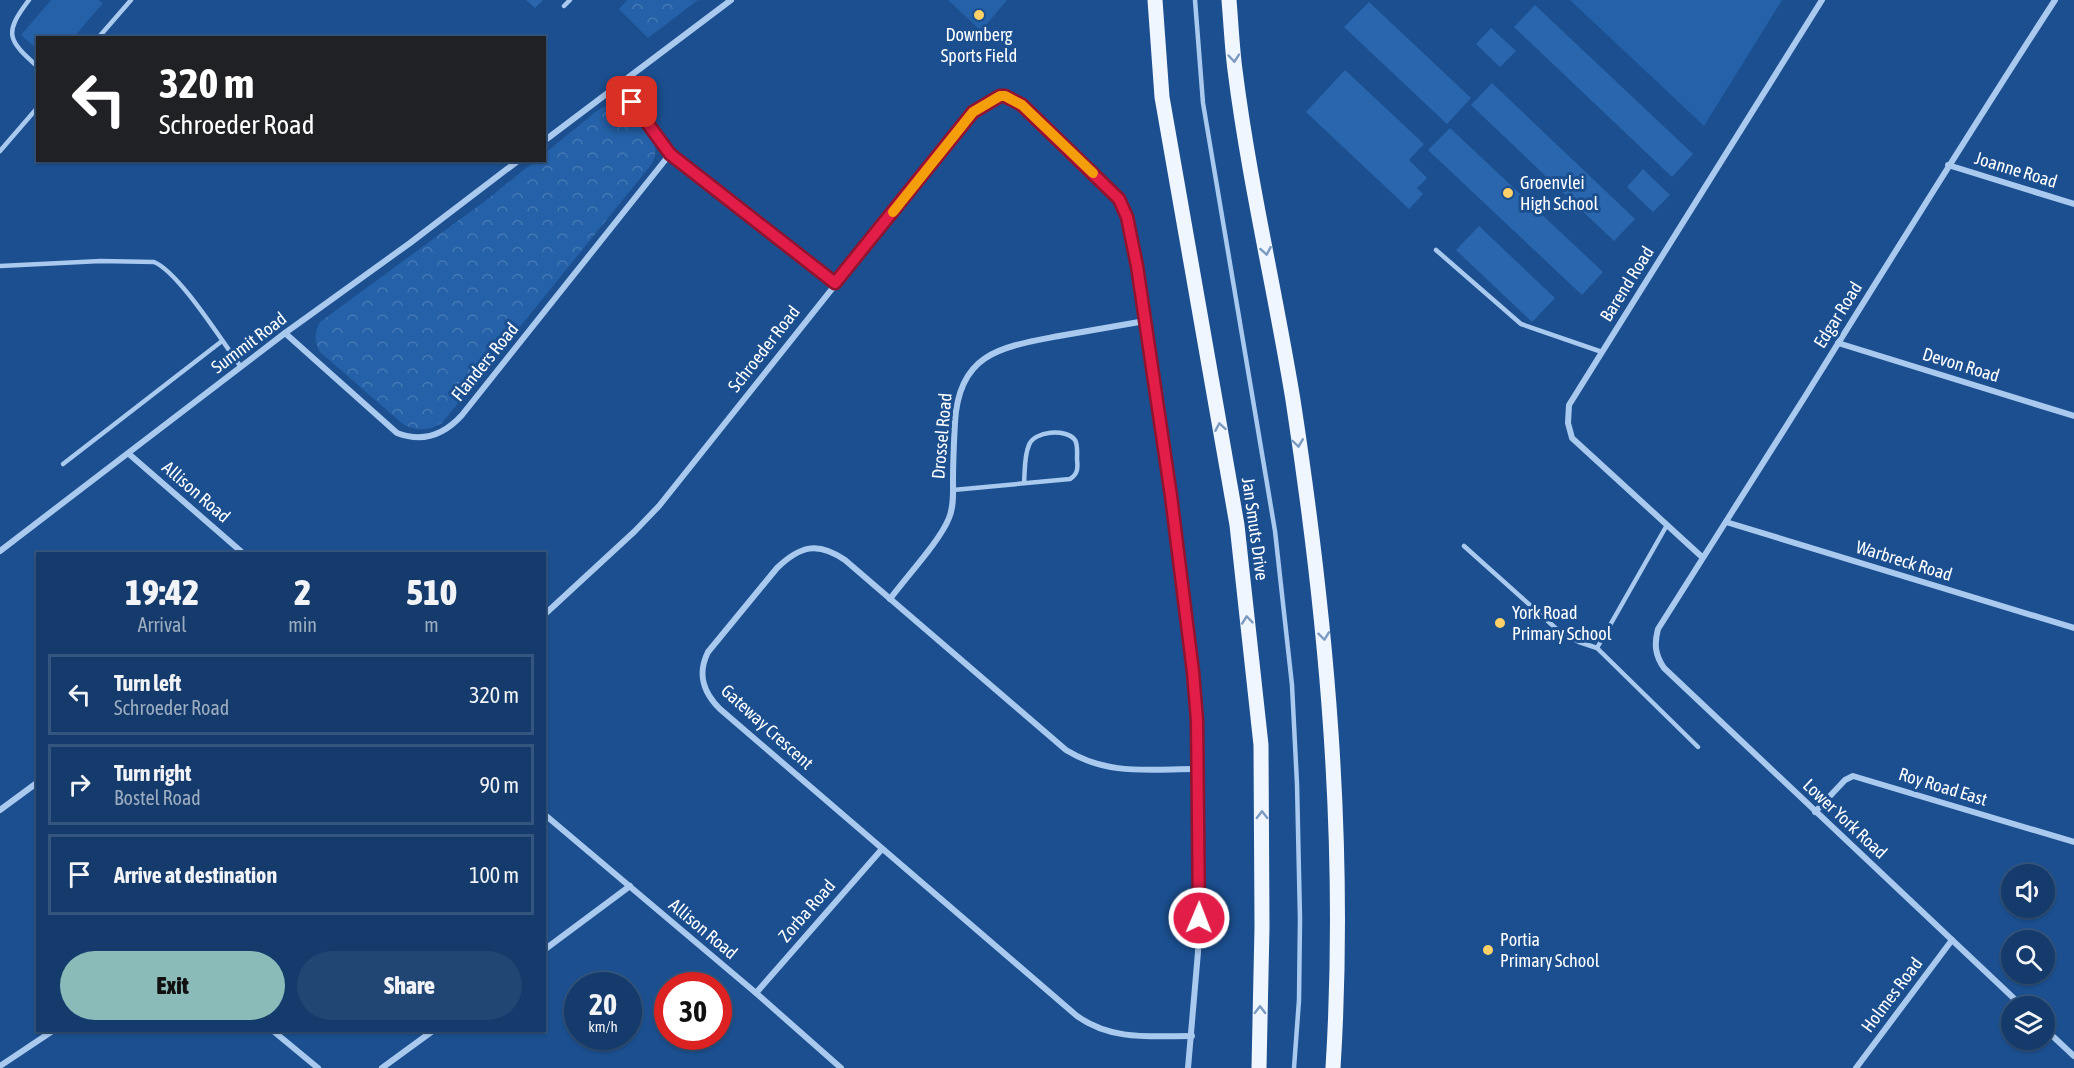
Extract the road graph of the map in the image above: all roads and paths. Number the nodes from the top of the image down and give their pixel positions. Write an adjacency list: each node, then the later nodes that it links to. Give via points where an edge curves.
1 (28, 0): 12 (lane, via 13,24 12,38)
2 (131, 0): 11 (lane)
3 (570, 0): 10 (lane)
4 (731, 0): 13 (street)
5 (1155, 0): 70 (main road, Jan Smuts Drive, one-way to 5, via 1261,745 1237,525 1162,97)
6 (1195, 0): 71 (lane, via 1203,103 1275,531 1292,685 1300,919)
7 (1229, 0): 72 (main road, one-way to 72, via 1234,69 1293,400 1325,643 1337,816)
8 (1822, 0): 28 (street, Barend Road)
9 (2055, 0): 19 (street, Edgar Road)
10 (564, 6)
11 (100, 36)
12 (36, 65)
13 (619, 85): 15 (street); 17 (street)
14 (36, 109): 16 (lane)
15 (546, 140)
16 (0, 151)
17 (670, 154): 23 (street); 25 (street, Flanders Road, via 462,415 441,433 420,438 397,433)
18 (516, 162): 25 (street, Summit Road)
19 (1948, 165): 20 (street, Joanne Road); 27 (street, Edgar Road)
20 (2074, 204)
21 (1436, 250): 28 (lane, via 1521,324)
22 (0, 266): 26 (lane, via 154,262 174,278)
23 (835, 283): 24 (street, Schroeder Road, via 973,112 1005,96 1022,105 1119,199 1127,217); 42 (street, Schroeder Road, via 659,506)
24 (1145, 321): 34 (street, Drossel Road, via 1014,344 980,362 966,376 958,395); 47 (street, via 1193,672)
25 (285, 333): 29 (street, Summit Road)
26 (222, 341): 29 (lane); 32 (lane)
27 (1838, 343): 30 (street, Devon Road); 35 (street, Edgar Road)
28 (1602, 352): 36 (street, Barend Road, via 1569,405 1569,431 1572,438)
29 (241, 368): 31 (street, Summit Road)
30 (2074, 416)
31 (129, 454): 38 (street, Summit Road); 39 (street, Allison Road)
32 (63, 464)
33 (1024, 483): 33 (lane, via 1073,478 1078,469 1074,439 1066,434 1035,438 1028,448); 34 (lane)
34 (953, 490): 41 (street, Drossel Road, via 950,516 940,534)
35 (1726, 522): 40 (street, Edgar Road); 43 (street, Warbreck Road)
36 (1668, 525): 40 (street, Barend Road); 44 (lane)
37 (1464, 546): 44 (lane, via 1560,632)
38 (0, 551)
39 (242, 552)
40 (1702, 557): 45 (street, Edgar Road, via 1658,629)
41 (890, 598): 47 (street, Gateway Crescent, via 1079,759 1118,769); 53 (street, Gateway Crescent, via 831,552 795,552 777,568 708,652 701,672 708,695 720,709)
42 (546, 613)
43 (2074, 628)
44 (1597, 648): 46 (lane)
45 (1655, 649): 50 (street, Lower York Road, via 1664,668)
46 (1698, 747)
47 (1197, 769): 62 (street, via 1200,901)
48 (36, 783): 49 (street)
49 (0, 810)
50 (1815, 812): 52 (street, Roy Road East, via 1853,776); 55 (street, Lower York Road)
51 (546, 816): 54 (street, Allison Road)
52 (2074, 842)
53 (882, 849): 57 (street, Zorba Road); 62 (street, Gateway Crescent, via 1088,1024 1124,1036)
54 (630, 886): 56 (street); 57 (street, Allison Road)
55 (1952, 940): 58 (street, Lower York Road); 73 (street, Holmes Road)
56 (546, 949)
57 (756, 993): 68 (street, Allison Road)
58 (2011, 996)
59 (51, 1032): 65 (street)
60 (274, 1032): 66 (street)
61 (431, 1032): 67 (street)
62 (1192, 1036): 69 (street)
63 (2055, 1038): 64 (street)
64 (2074, 1056)
65 (0, 1066)
66 (318, 1068)
67 (382, 1068)
68 (841, 1068)
69 (1188, 1068)
70 (1258, 1068)
71 (1294, 1068)
72 (1333, 1068)
73 (1856, 1068)

